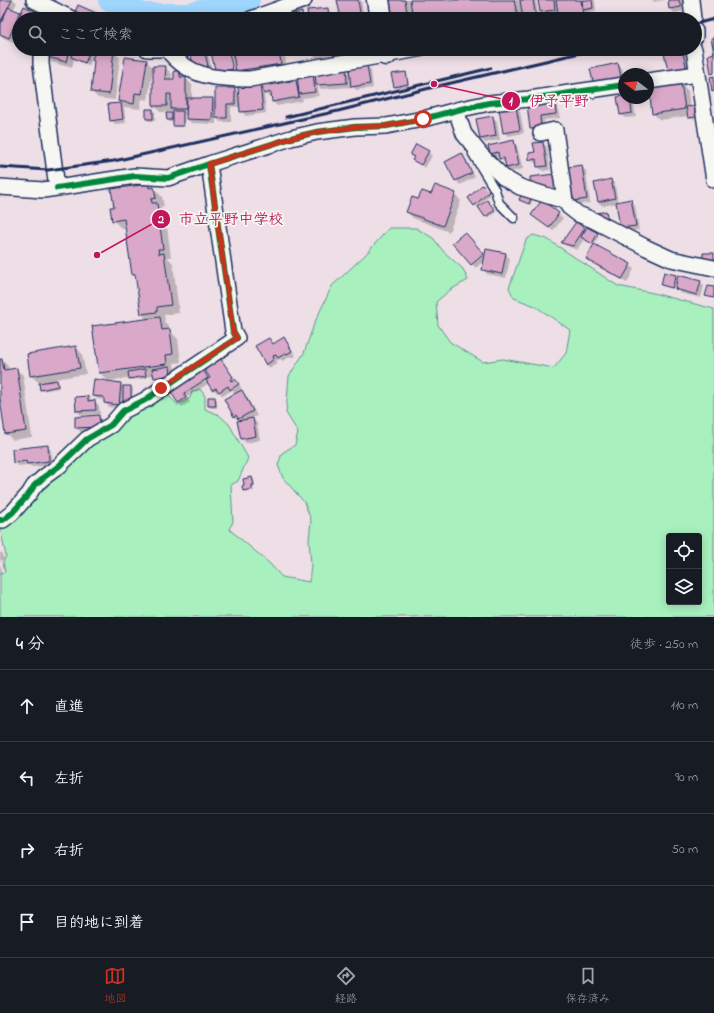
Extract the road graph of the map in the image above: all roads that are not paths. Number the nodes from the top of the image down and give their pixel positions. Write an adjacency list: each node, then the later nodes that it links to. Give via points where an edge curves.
1 (34, 0): 5 (street)
2 (304, 0): 6 (street)
3 (378, 0): 7 (main road)
4 (691, 0): 8 (street)
5 (46, 12)
6 (271, 12)
7 (380, 12)
8 (692, 12)
9 (41, 56): 23 (street)
10 (172, 56): 11 (street, via 189,70 209,76 250,79)
11 (362, 56)
12 (695, 56): 13 (street)
13 (697, 74): 14 (street); 16 (street)
14 (654, 80)
15 (618, 86): 17 (street)
16 (708, 96): 21 (street)
17 (456, 110): 19 (street, via 464,134); 20 (street, via 386,126 317,132)
18 (541, 133): 24 (street, via 554,130)
19 (468, 138): 24 (street, via 503,177 520,187); 25 (lane, via 469,146 495,190 499,203)
20 (209, 164): 23 (street, via 168,178 135,176); 27 (street, via 233,331 237,338 145,400 123,411 111,425 88,439 44,477 12,513)
21 (714, 180)
22 (0, 187): 23 (street, via 43,190)
23 (58, 188)
24 (565, 201): 26 (street, via 578,214 671,259)
25 (514, 218)
26 (714, 268)
27 (0, 520)

